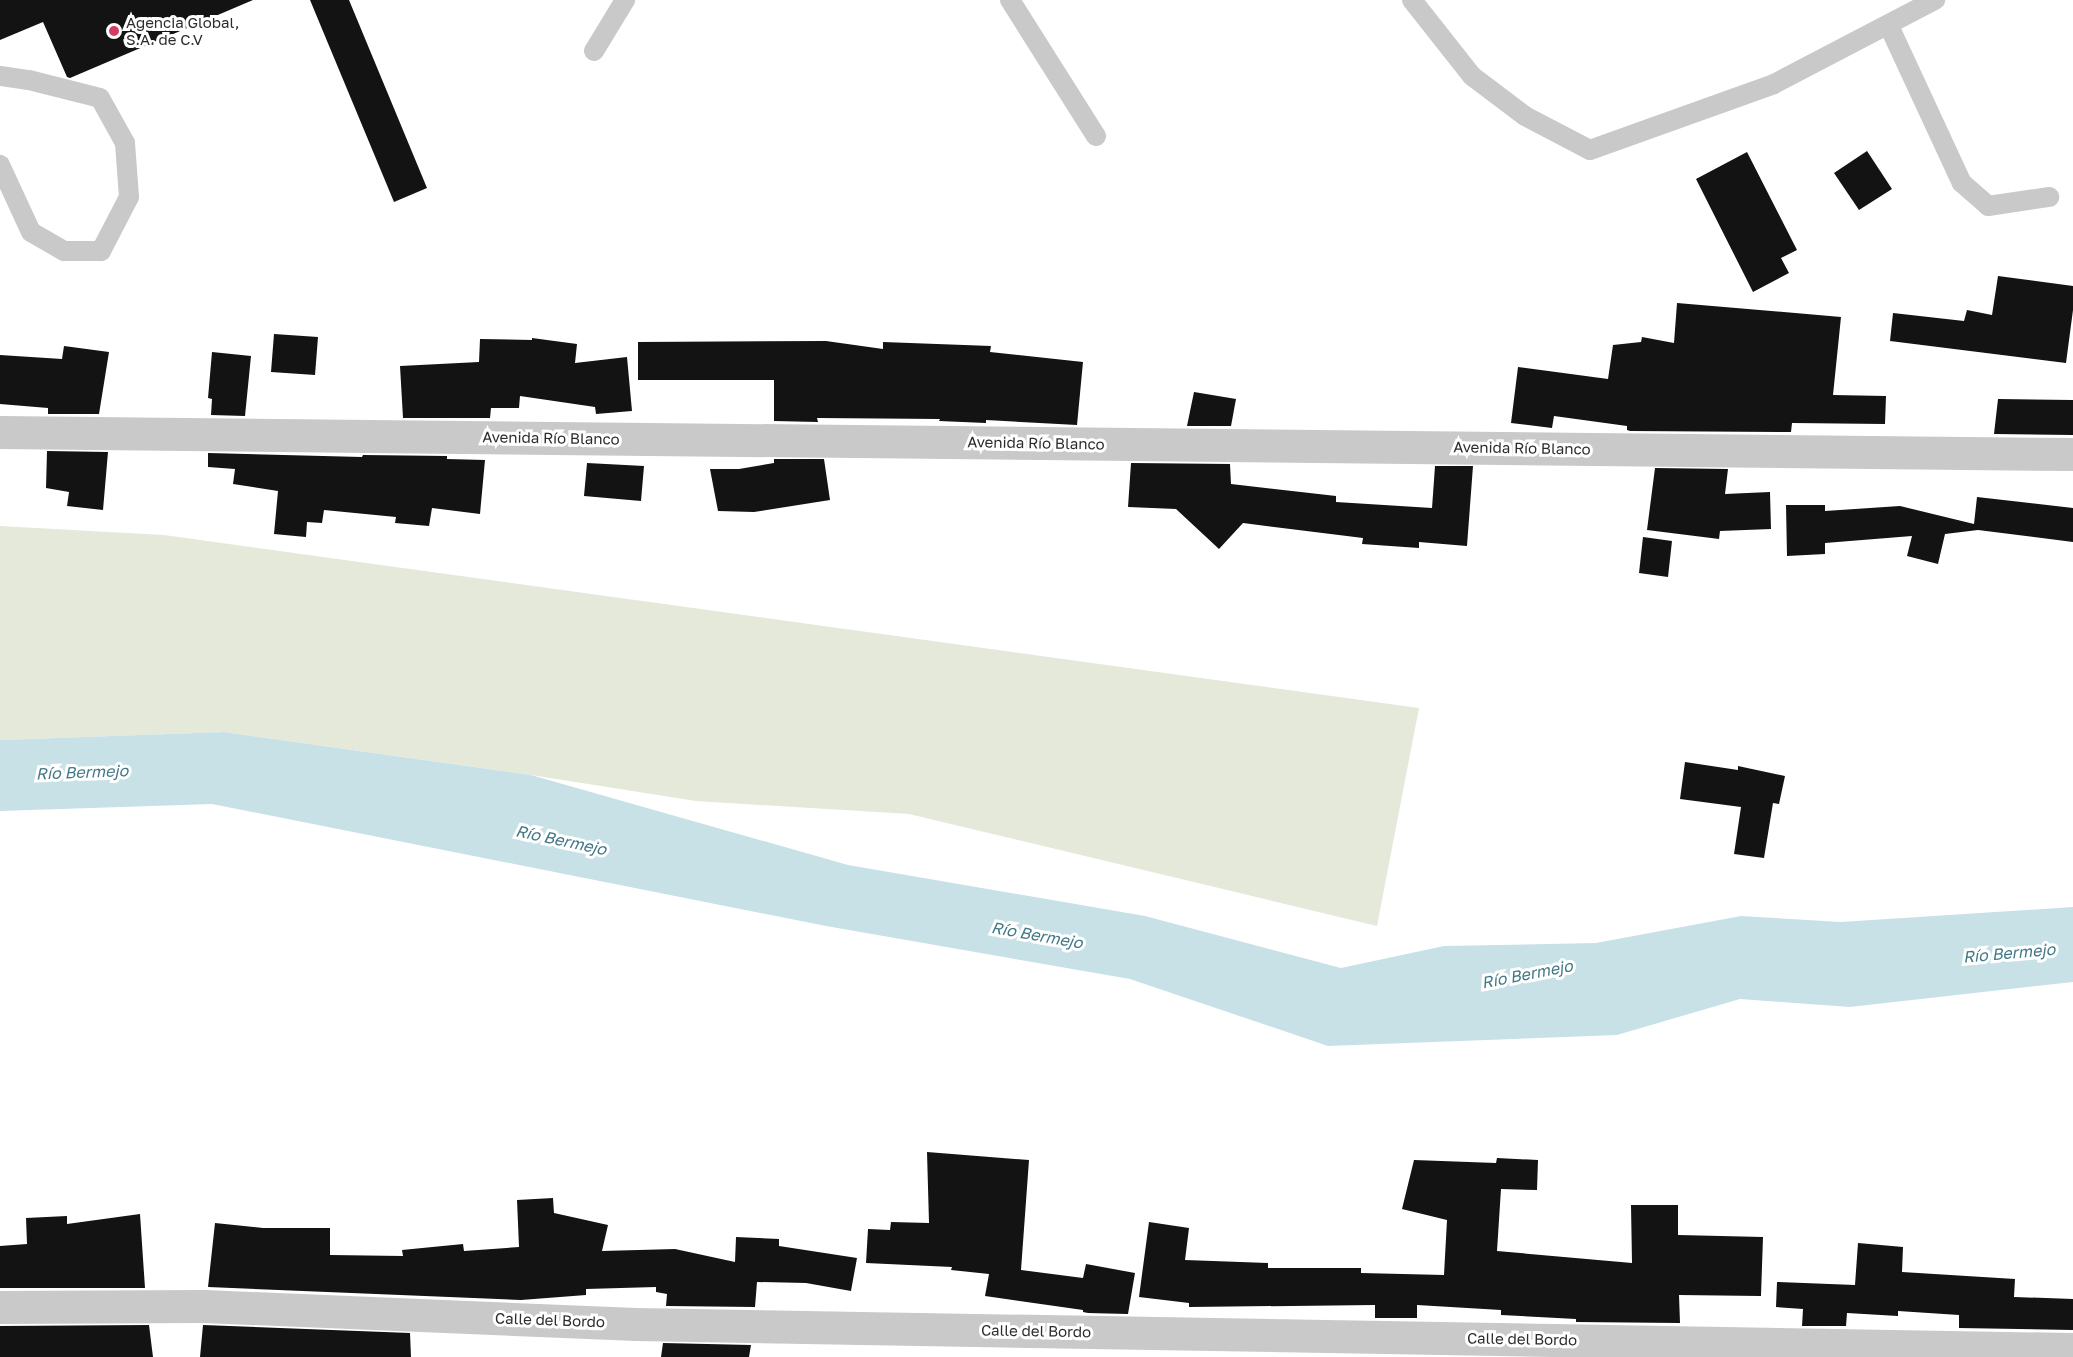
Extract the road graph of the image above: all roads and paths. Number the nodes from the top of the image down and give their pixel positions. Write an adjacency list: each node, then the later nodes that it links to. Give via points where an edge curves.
1 (625, 0): 6 (lane)
2 (1010, 0): 8 (lane)
3 (1412, 0): 5 (lane, via 1472,76 1525,116 1590,150 1774,84)
4 (1935, 0): 5 (lane)
5 (1889, 26): 10 (lane, via 1962,183 1988,206)
6 (594, 51)
7 (0, 76): 9 (lane, via 100,98 125,143 129,197 101,250 64,251 32,232)
8 (1096, 136)
9 (0, 165)
10 (2049, 197)
11 (0, 432): 12 (street, Avenida Río Blanco)
12 (2073, 454)
13 (0, 1306): 14 (street, Calle del Bordo, via 204,1306 648,1324)
14 (2073, 1349)

